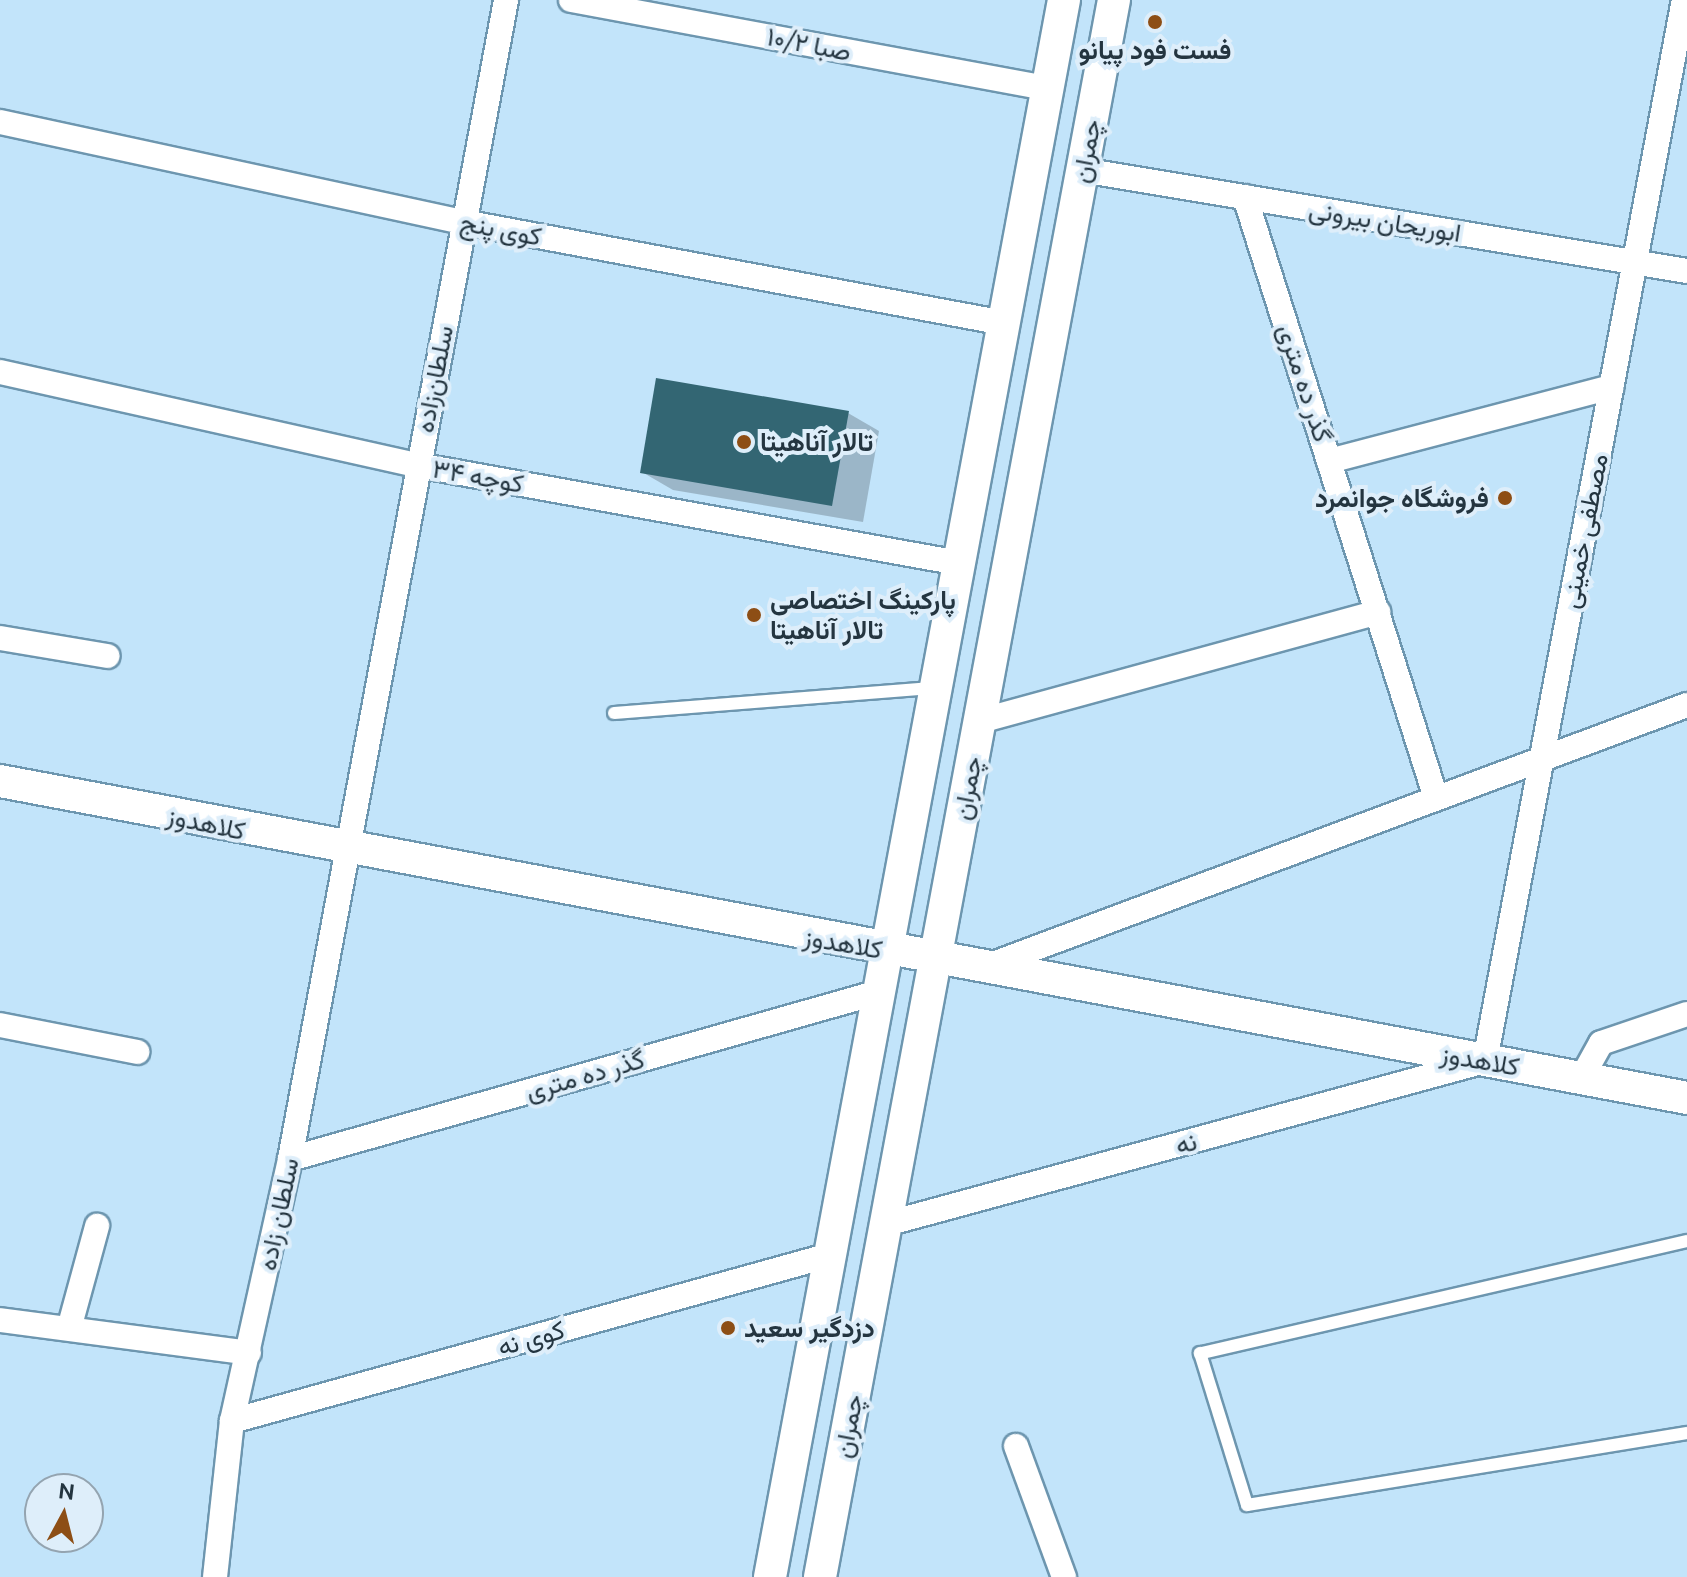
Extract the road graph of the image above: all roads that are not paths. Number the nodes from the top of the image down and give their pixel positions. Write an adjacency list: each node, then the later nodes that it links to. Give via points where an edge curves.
1 (506, 0): 11 (street, سلطان‌زاده)
2 (571, 0): 6 (street, صبا ۱۰/۲)
3 (1064, 0): 6 (street, چمران)
4 (1114, 0): 9 (street, چمران)
5 (1684, 0): 12 (street, مصطفی خمینی)
6 (1047, 88): 8 (street, چمران)
7 (0, 122): 11 (street, کوی پنج)
8 (1033, 161): 9 (street); 14 (street, چمران)
9 (1082, 170): 10 (street, ابوریحان بیرونی); 26 (street, چمران)
10 (1245, 197): 12 (street, ابوریحان بیرونی); 17 (street, گذر ده متری)
11 (463, 222): 14 (street, کوی پنج); 18 (street, سلطان‌زاده)
12 (1635, 262): 13 (street, ابوریحان بیرونی); 16 (street, مصطفی خمینی)
13 (1687, 271)
14 (1004, 323): 19 (street, چمران)
15 (0, 372): 18 (street, کوچه ۳۴)
16 (1611, 387): 17 (street); 27 (street, مصطفی خمینی)
17 (1329, 461): 20 (street, گذر ده متری)
18 (417, 465): 19 (street, کوچه ۳۴); 30 (street, سلطان‌زاده)
19 (959, 563): 23 (street, چمران)
20 (1378, 612): 26 (street); 29 (street, گذر ده متری)
21 (0, 638): 22 (street)
22 (107, 656)
23 (936, 688): 25 (lane); 31 (street, چمران)
24 (1687, 705): 27 (street)
25 (614, 713)
26 (980, 721): 32 (street, چمران)
27 (1542, 759): 29 (street); 38 (street, مصطفی خمینی)
28 (0, 781): 30 (street, کلاهدوز)
29 (1436, 798): 33 (street)
30 (343, 851): 31 (street, کلاهدوز); 41 (street, سلطان زاده)
31 (887, 951): 32 (street, کلاهدوز); 34 (street, چمران)
32 (935, 960): 33 (street, کلاهدوز); 42 (street, چمران)
33 (980, 969): 38 (street, کلاهدوز)
34 (879, 992): 41 (street, گذر ده متری); 45 (street, چمران)
35 (1687, 1014): 39 (street, via 1601,1043)
36 (0, 1025): 37 (street)
37 (137, 1052)
38 (1485, 1061): 39 (street, کلاهدوز); 42 (street, نه)
39 (1581, 1079): 40 (street, کلاهدوز)
40 (1687, 1098)
41 (290, 1159): 48 (street, سلطان زاده)
42 (886, 1224): 54 (street, چمران)
43 (97, 1226): 47 (street)
44 (1687, 1241): 50 (lane, via 1200,1353 1247,1505)
45 (830, 1255): 49 (street, کوی نه); 53 (street, چمران)
46 (0, 1320): 47 (street)
47 (70, 1325): 48 (street)
48 (249, 1353): 49 (street, سلطان زاده)
49 (232, 1421): 52 (street, سلطان زاده)
50 (1687, 1433)
51 (1016, 1446): 55 (street)
52 (215, 1577)
53 (770, 1577)
54 (820, 1577)
55 (1064, 1577)

